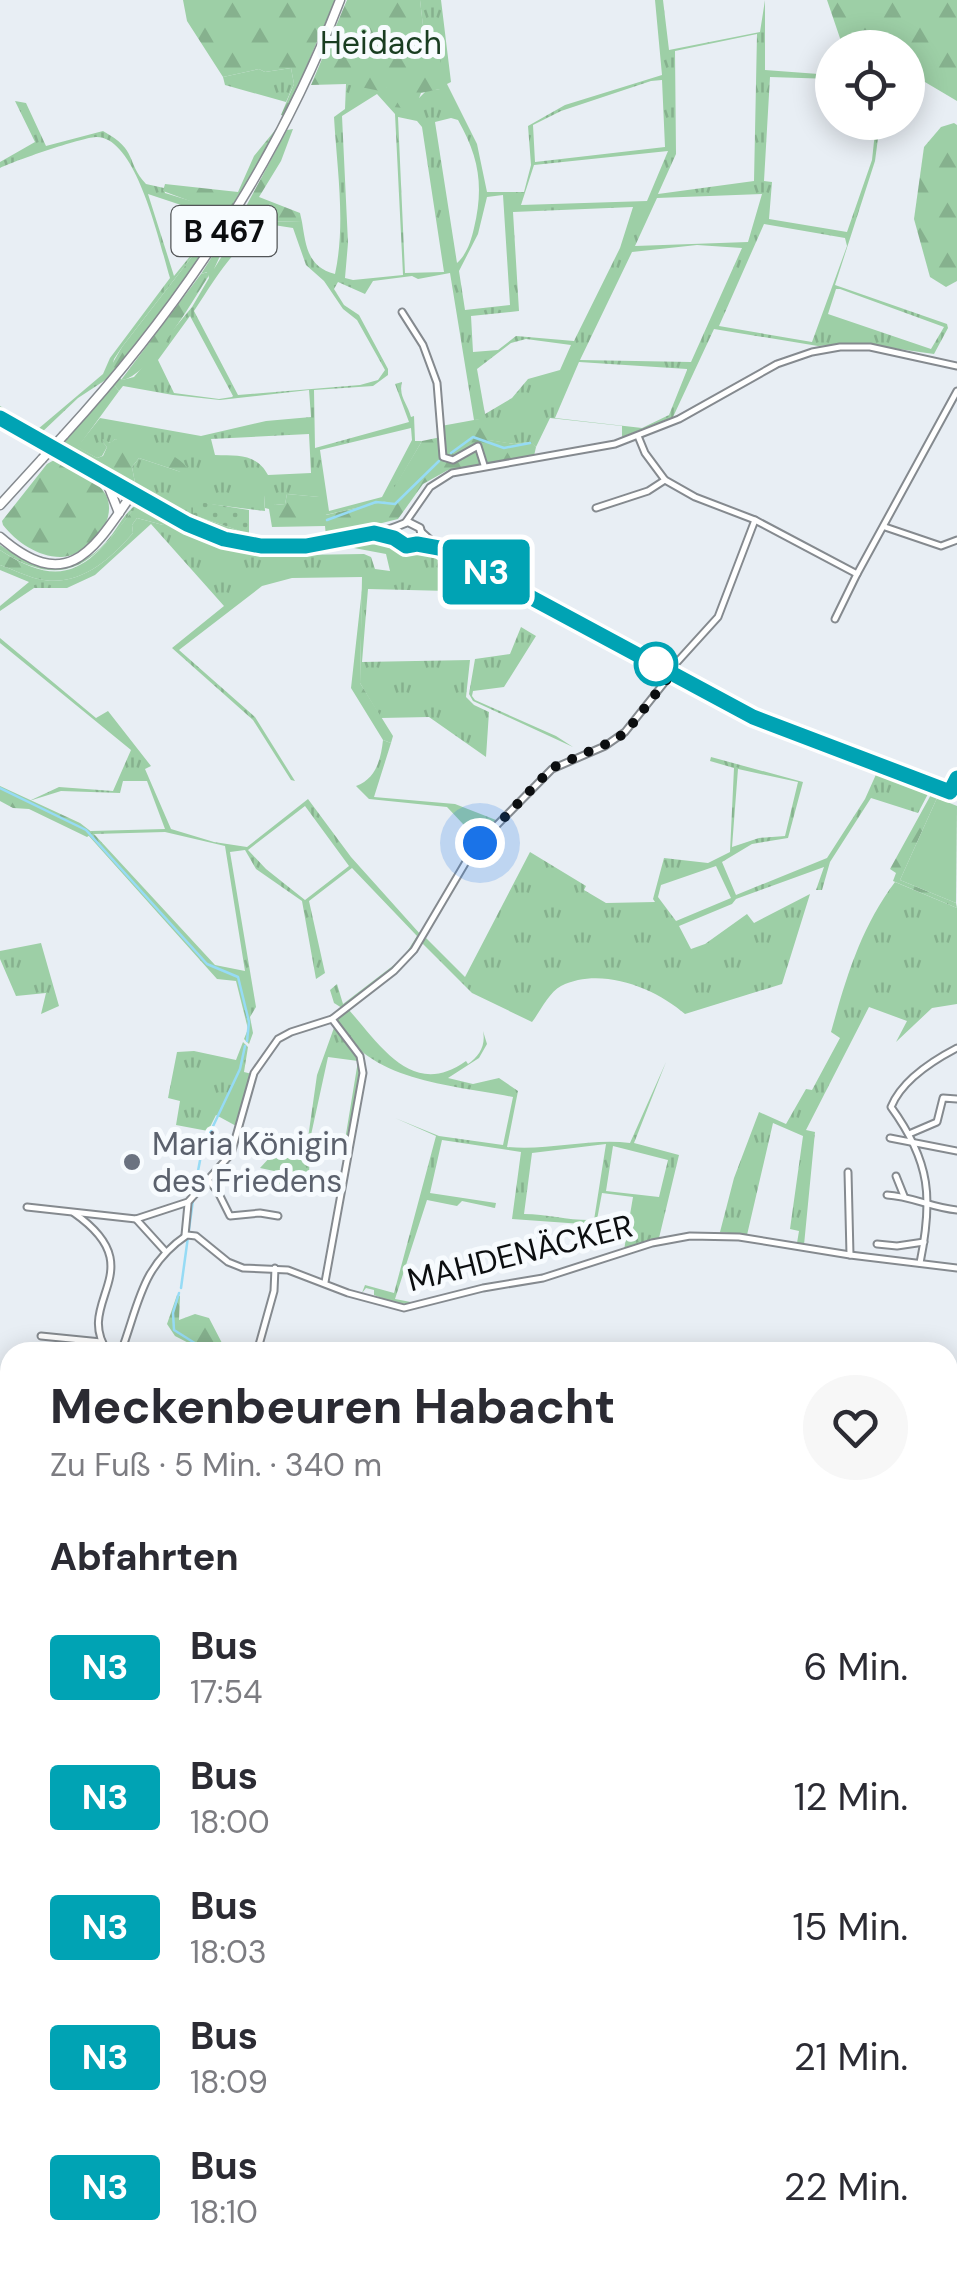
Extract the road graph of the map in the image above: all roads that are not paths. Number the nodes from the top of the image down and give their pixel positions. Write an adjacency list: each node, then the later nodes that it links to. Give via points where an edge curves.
1 (340, 0): 11 (main road, B 467, bridge, via 283,129 224,232 154,330)
2 (402, 312): 7 (street, via 436,383 443,457 453,460 472,446 482,447)
3 (957, 366): 6 (street, via 870,347 812,352)
4 (957, 391): 17 (street)
5 (0, 418): 8 (main road)
6 (638, 436): 7 (street); 9 (street)
7 (484, 465): 12 (street, via 443,477)
8 (106, 480): 10 (main road); 14 (main road)
9 (665, 480): 13 (street); 15 (street)
10 (132, 494): 14 (main road); 19 (main road, via 200,530 246,544 316,545)
11 (0, 505)
12 (416, 506): 16 (street); 18 (street)
13 (596, 508)
14 (119, 512): 20 (main road, via 92,550 69,562 36,561)
15 (756, 520): 25 (street); 27 (street, via 718,617)
16 (402, 524): 18 (main road); 19 (main road); 21 (main road)
17 (885, 528): 22 (street, via 940,546); 25 (street)
18 (420, 529): 23 (main road); 24 (main road)
19 (374, 533): 21 (main road)
20 (1, 539)
21 (397, 539): 23 (main road)
22 (957, 540)
23 (417, 544): 24 (main road)
24 (439, 548): 27 (main road)
25 (858, 574): 26 (street)
26 (835, 619)
27 (671, 672): 29 (main road, via 787,732); 30 (street, via 626,732 552,768 470,854 414,950)
28 (957, 778): 29 (street)
29 (954, 793)
30 (332, 1019): 39 (street, via 284,1035 266,1053 251,1081 231,1154); 57 (street, via 360,1056 363,1072)
31 (957, 1048): 33 (street, via 895,1099 892,1107)
32 (957, 1099): 33 (street, via 943,1098 937,1122)
33 (909, 1134): 35 (street)
34 (890, 1138): 35 (street)
35 (913, 1142): 36 (street); 43 (street, via 927,1178)
36 (957, 1151)
37 (848, 1172): 53 (street)
38 (896, 1176): 41 (street)
39 (208, 1181): 42 (street); 47 (street, via 230,1216)
40 (886, 1195): 41 (street)
41 (904, 1196): 43 (street)
42 (191, 1199): 48 (street); 49 (street)
43 (928, 1205): 45 (street); 50 (street)
44 (27, 1207): 46 (street)
45 (957, 1210)
46 (71, 1212): 48 (street); 59 (street, via 95,1229 111,1254)
47 (278, 1216)
48 (136, 1219): 52 (street)
49 (188, 1235): 52 (street); 55 (street, MAHDENÄCKER, via 242,1268)
50 (924, 1242): 51 (street); 54 (street)
51 (877, 1244)
52 (165, 1251): 60 (street, via 144,1282)
53 (850, 1255): 54 (street, MAHDENÄCKER); 57 (street, MAHDENÄCKER, via 709,1234 411,1307)
54 (920, 1263): 56 (street, MAHDENÄCKER)
55 (275, 1268): 57 (street, MAHDENÄCKER); 61 (street)
56 (957, 1268)
57 (324, 1284)
58 (42, 1336): 59 (street)
59 (101, 1342)
60 (125, 1342)
61 (260, 1342)

